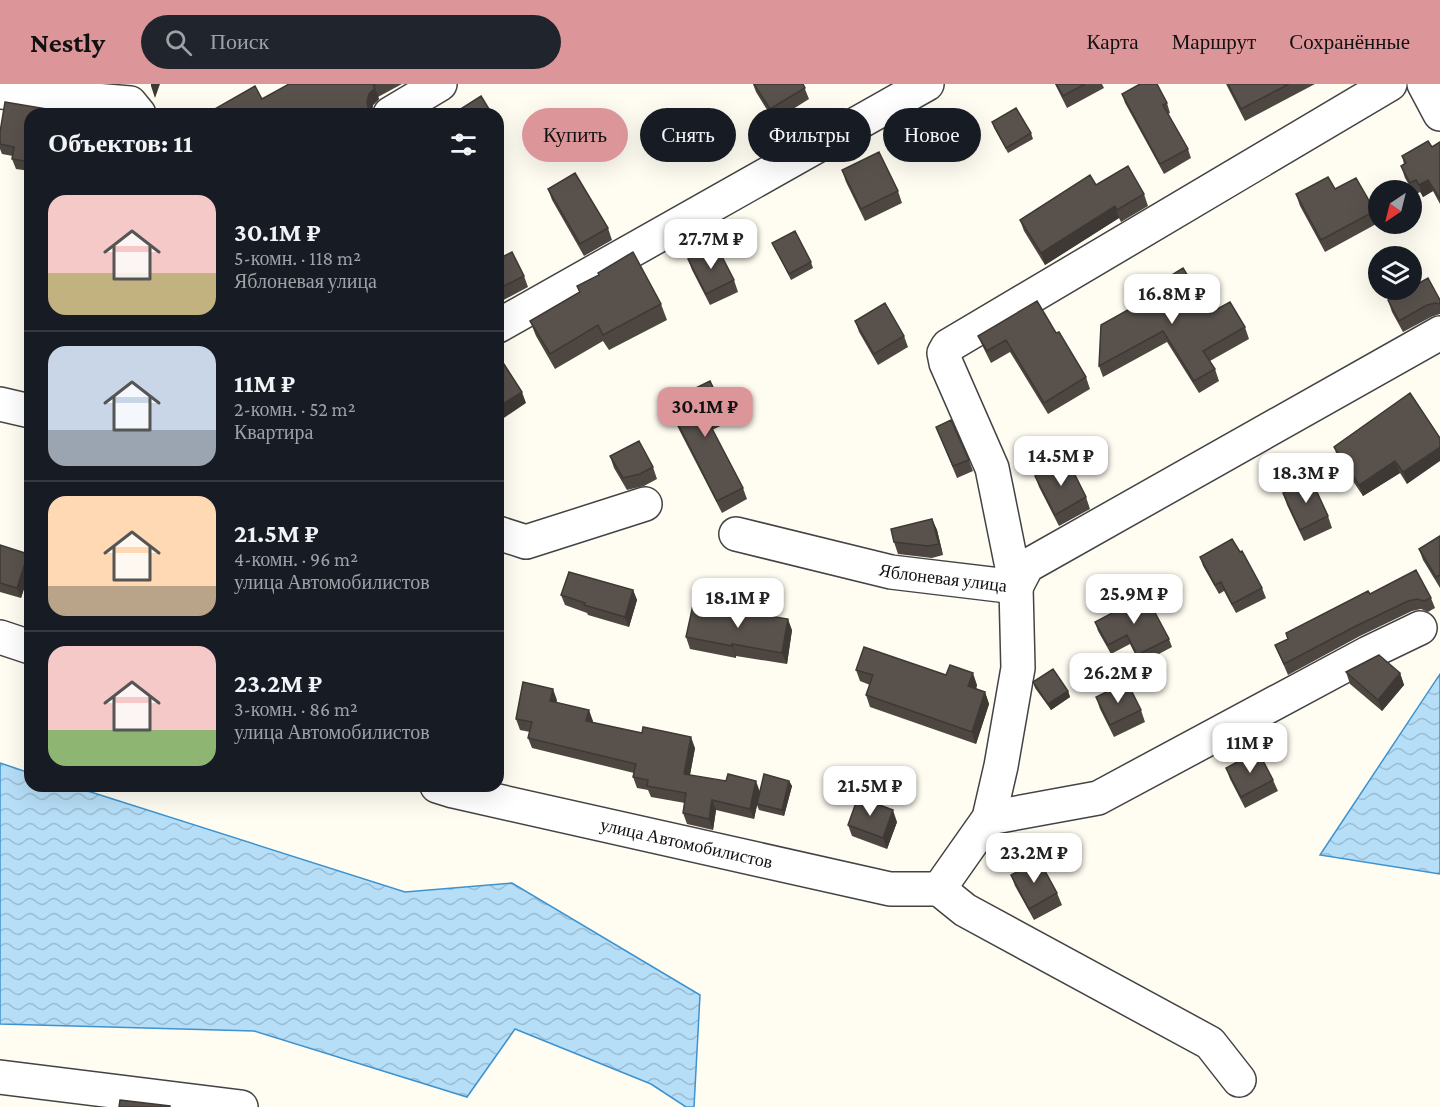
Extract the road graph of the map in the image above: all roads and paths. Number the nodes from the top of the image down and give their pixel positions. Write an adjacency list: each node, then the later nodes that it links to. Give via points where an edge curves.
1 (440, 84): 7 (street)
2 (927, 84): 9 (street)
3 (1390, 84): 16 (street, via 948,346 944,353 946,363 992,468)
4 (1424, 84): 8 (street)
5 (0, 92): 6 (street, via 130,103)
6 (134, 108)
7 (400, 108)
8 (1440, 114)
9 (504, 323)
10 (1440, 333): 16 (street, Яблоневая улица, via 1027,566)
11 (0, 404): 12 (street)
12 (24, 410)
13 (645, 504): 15 (street, via 526,542)
14 (736, 534): 16 (street, Яблоневая улица, via 891,572)
15 (504, 535)
16 (1016, 586): 21 (street, via 1018,668)
17 (1420, 628): 21 (street, via 1098,798)
18 (0, 637): 19 (street)
19 (24, 645)
20 (457, 792): 22 (street, улица Автомобилистов, via 890,890)
21 (988, 818): 22 (street)
22 (939, 889): 24 (street, via 965,910 1210,1043)
23 (0, 1077): 25 (street)
24 (1239, 1080)
25 (241, 1107)

